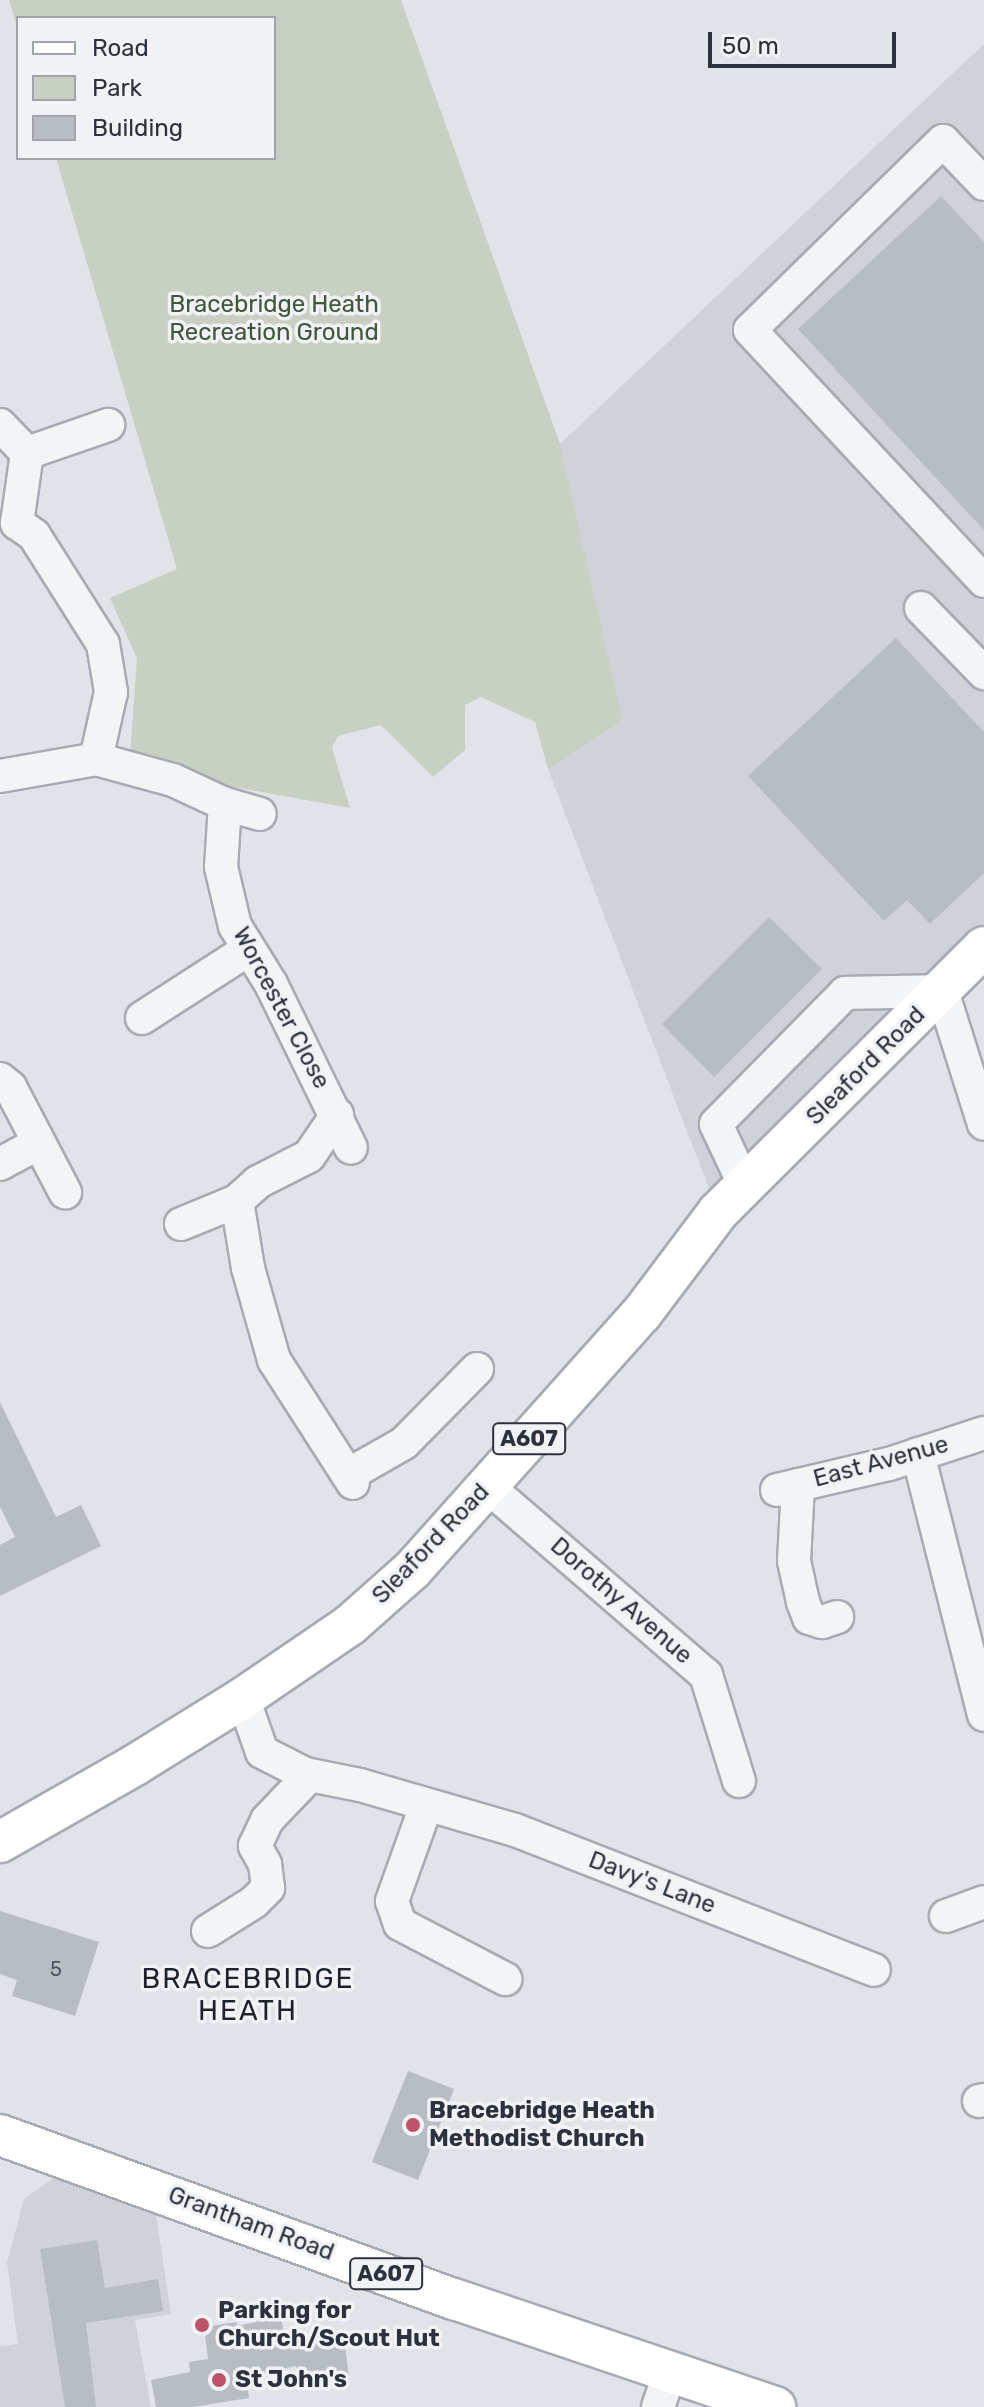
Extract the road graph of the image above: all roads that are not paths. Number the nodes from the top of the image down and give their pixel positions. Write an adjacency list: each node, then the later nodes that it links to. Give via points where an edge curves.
1 (984, 184): 6 (street, via 943,141 750,330)
2 (0, 425): 4 (street)
3 (108, 425): 4 (street)
4 (27, 453): 5 (street)
5 (9, 527): 9 (street, via 34,535 103,644 111,692)
6 (984, 581)
7 (921, 608): 8 (street)
8 (984, 673)
9 (96, 759): 10 (street); 11 (street, via 173,780)
10 (0, 776)
11 (225, 804): 12 (street); 14 (street, Worcester Close, via 221,867 235,926)
12 (260, 814)
13 (984, 947): 15 (main road, Sleaford Road / A607)
14 (249, 949): 16 (street); 18 (street, Worcester Close)
15 (942, 991): 19 (street); 23 (main road, Sleaford Road / A607); 23 (street, via 845,993 716,1124)
16 (142, 1018)
17 (0, 1079): 20 (street, via 10,1087)
18 (337, 1115): 21 (street, Worcester Close); 25 (street, Worcester Close, via 309,1156 258,1182)
19 (984, 1124)
20 (39, 1143): 22 (street); 24 (street)
21 (351, 1148)
22 (0, 1164)
23 (745, 1186): 30 (main road, Sleaford Road / A607, via 718,1212 642,1313)
24 (65, 1192)
25 (237, 1201): 26 (street, Worcester Close); 27 (street, via 248,1268 274,1360 350,1479 404,1443)
26 (181, 1224)
27 (477, 1369)
28 (984, 1433): 29 (street, East Avenue)
29 (918, 1454): 31 (street, East Avenue, via 787,1488 794,1561 809,1618 822,1622); 33 (street)
30 (487, 1486): 32 (main road, Sleaford Road / A607, via 413,1569 350,1625); 35 (street, Dorothy Avenue, via 706,1675)
31 (837, 1617)
32 (243, 1698): 34 (street, Davy's Lane, via 262,1752); 37 (main road, Sleaford Road / A607)
33 (984, 1715)
34 (310, 1775): 36 (street, Davy's Lane); 40 (street, via 267,1820 255,1846 265,1864 268,1888)
35 (739, 1781)
36 (426, 1806): 41 (street, Davy's Lane, via 515,1830); 42 (street, via 392,1901 400,1924)
37 (0, 1842)
38 (984, 1902): 39 (street)
39 (946, 1916)
40 (208, 1931)
41 (874, 1970)
42 (505, 1979)
43 (0, 2135): 44 (main road, Grantham Road / A607, via 454,2299)
44 (671, 2370): 45 (street); 46 (main road, Grantham Road / A607)
45 (658, 2407)
46 (775, 2407)

